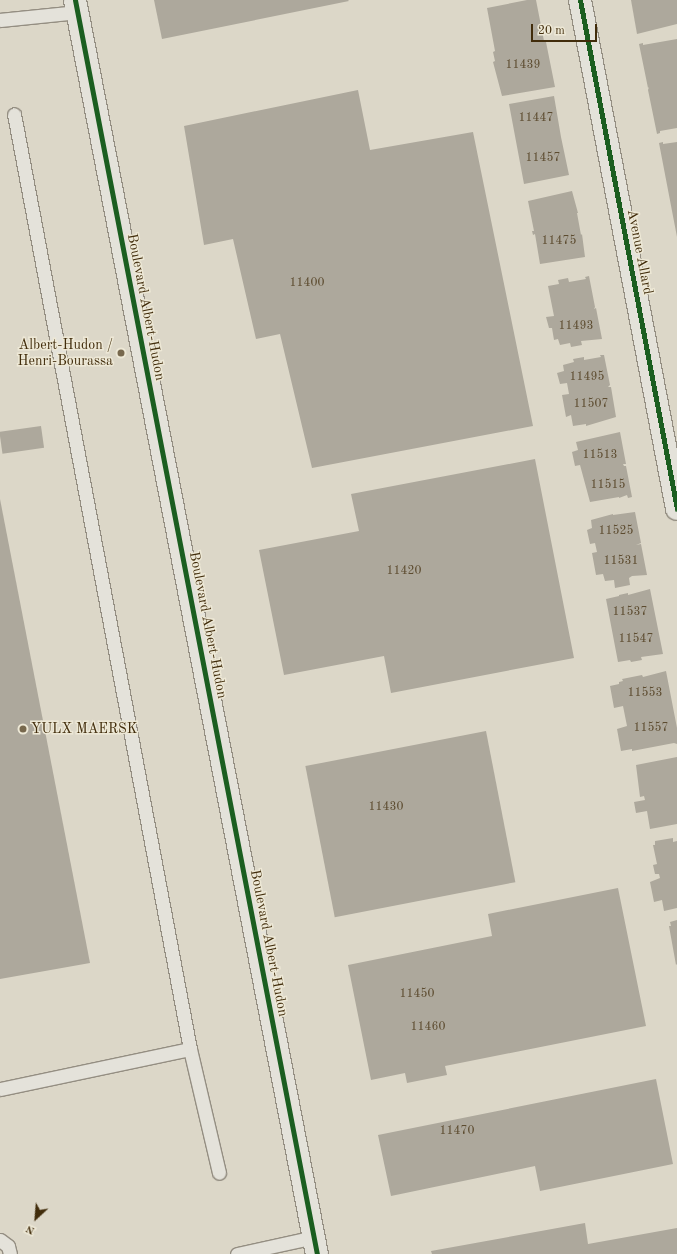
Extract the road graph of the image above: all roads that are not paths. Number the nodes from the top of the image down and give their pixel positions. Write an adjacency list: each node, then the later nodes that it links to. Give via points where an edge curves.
1 (580, 0): 5 (street, Avenue Allard)
2 (76, 6): 3 (lane); 10 (street, Boulevard Albert-Hudon)
3 (0, 20)
4 (14, 114): 6 (lane)
5 (677, 509)
6 (190, 1049): 7 (lane); 8 (lane)
7 (0, 1089)
8 (219, 1173)
9 (0, 1240): 11 (lane, via 8,1246)
10 (315, 1246): 12 (lane)
11 (10, 1254)
12 (237, 1254)

